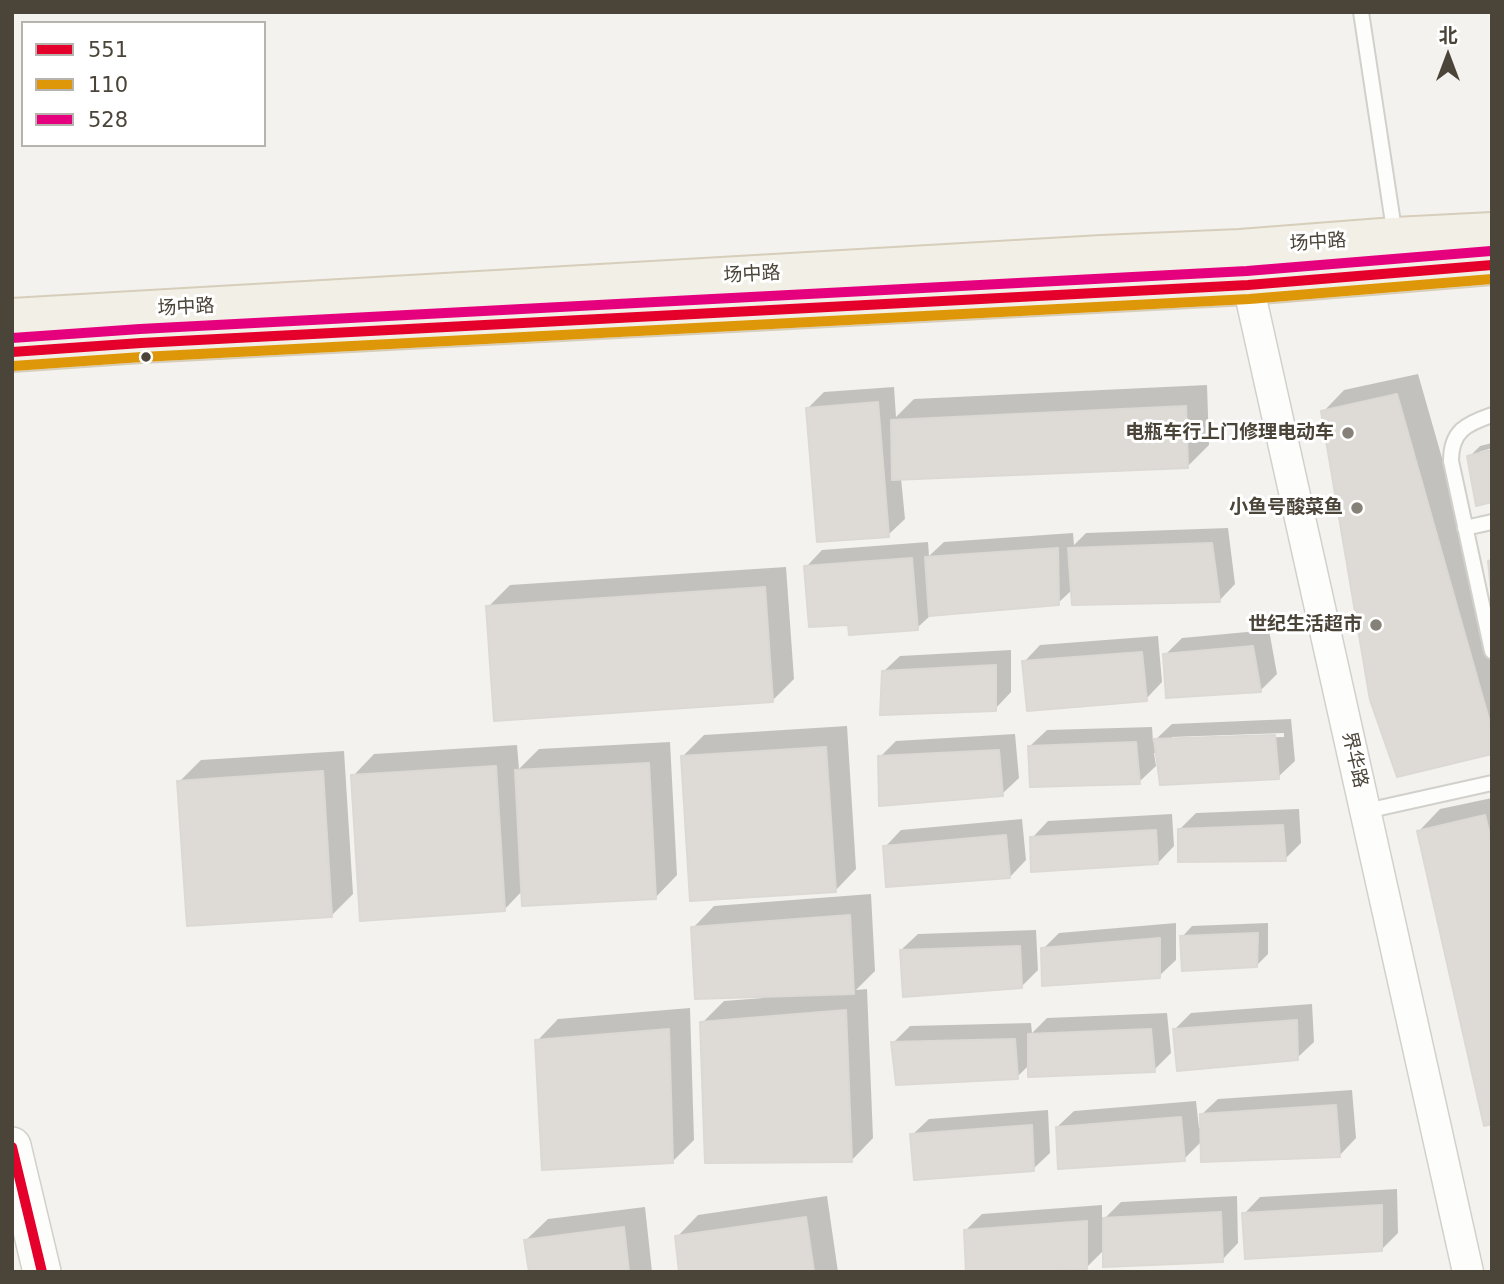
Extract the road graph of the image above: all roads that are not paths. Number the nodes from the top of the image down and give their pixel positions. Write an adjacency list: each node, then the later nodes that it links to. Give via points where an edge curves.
1 (1361, 12): 3 (lane)
2 (1492, 232): 3 (main road, 场中路)
3 (1395, 237): 5 (main road, 场中路)
4 (1492, 265): 5 (main road, 场中路)
5 (1244, 267): 6 (main road, 场中路, via 1088,255); 7 (main road, 场中路); 13 (street, 界华路)
6 (12, 318)
7 (12, 352)
8 (1492, 415): 10 (lane, via 1463,428 1451,450)
9 (1492, 522): 10 (lane)
10 (1465, 528): 11 (lane)
11 (1492, 651)
12 (1492, 783): 13 (lane)
13 (1366, 811): 17 (street, 界华路)
14 (12, 1146): 15 (street)
15 (18, 1195): 16 (street)
16 (42, 1272)
17 (1468, 1272)

